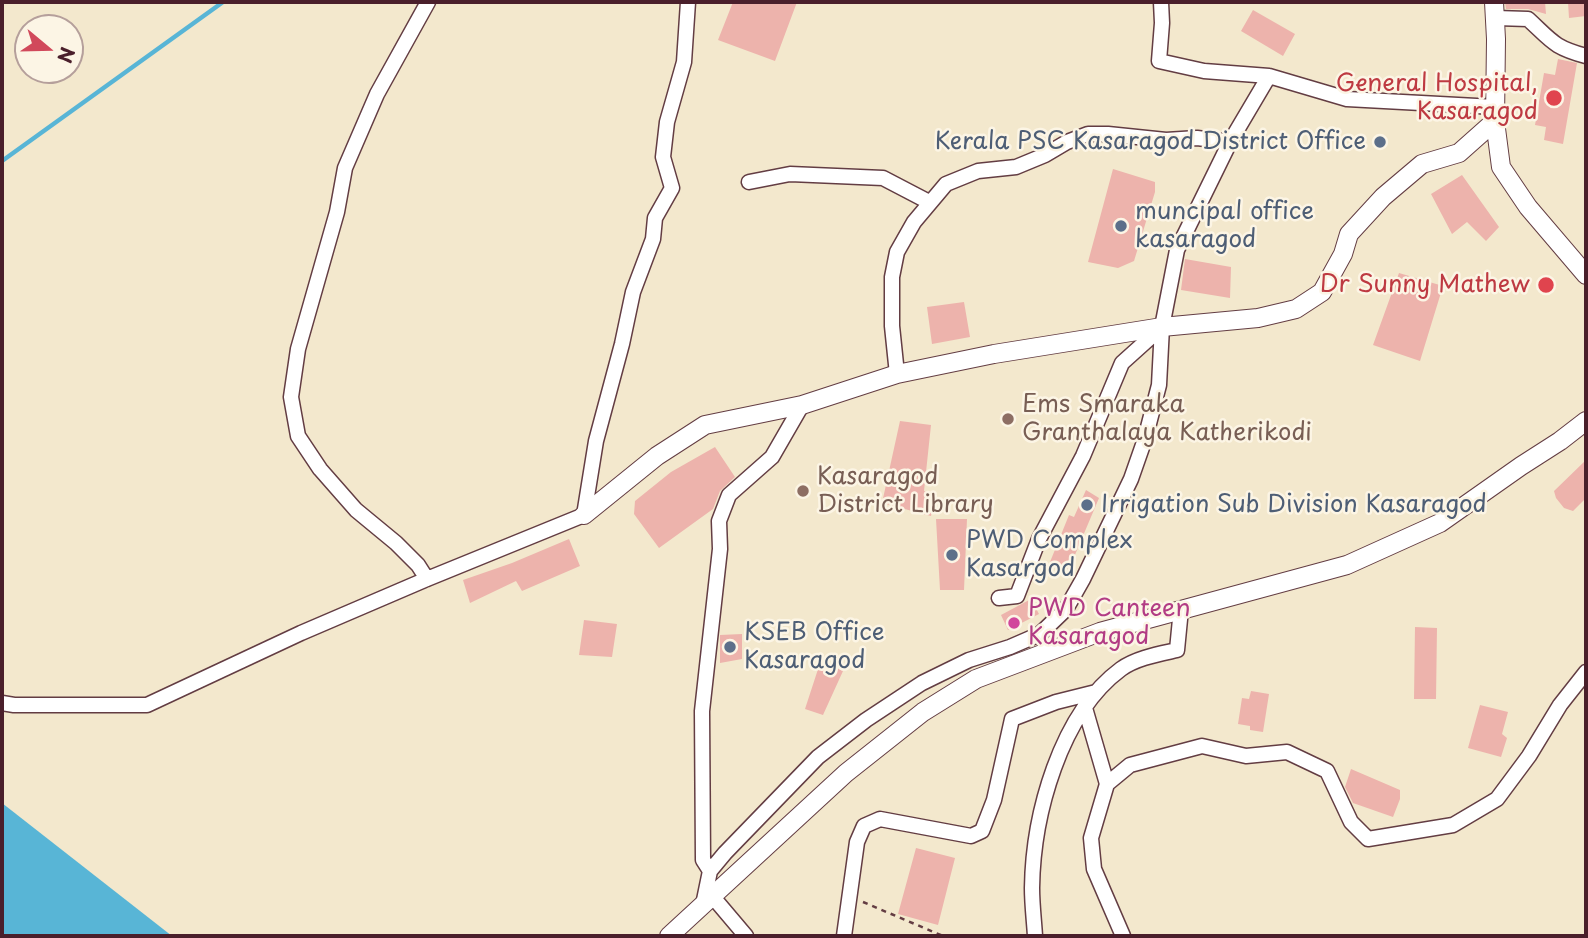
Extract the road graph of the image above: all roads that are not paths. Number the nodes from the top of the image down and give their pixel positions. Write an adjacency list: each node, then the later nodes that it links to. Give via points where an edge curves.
1 (428, 2): 17 (street, via 382,85 345,168 298,349 291,397 298,436 320,469)
2 (688, 2): 16 (street, via 684,62 667,122 663,157 672,188 655,218 653,239 633,292 596,441)
3 (1161, 2): 6 (street, via 1159,61 1204,71)
4 (1495, 10): 5 (street, via 1528,19 1562,50); 7 (main road)
5 (1586, 55)
6 (1269, 76): 7 (street, via 1347,99); 8 (street)
7 (1495, 114): 11 (main road, via 1502,166 1528,207); 12 (main road, via 1459,153 1422,164 1383,197 1349,234 1322,292 1296,309 1258,318)
8 (1230, 142): 10 (street, via 1088,134 1016,167 978,171 946,184); 12 (street, via 1177,250)
9 (749, 183): 10 (street, via 790,174 883,178)
10 (929, 202): 13 (street, via 897,252 892,277)
11 (1586, 275)
12 (1162, 327): 13 (main road); 18 (street, via 1122,363 1017,596); 25 (street, via 1158,385 1131,479 1066,609 1040,634 922,683 866,720 818,757)
13 (897, 374): 14 (main road)
14 (802, 405): 16 (main road, via 705,425 657,456); 25 (street, via 772,457 729,495 719,521 720,550 702,711 703,860)
15 (1586, 421): 19 (main road, via 1440,523 1347,565)
16 (584, 515): 17 (street)
17 (427, 579): 22 (street, via 147,705)
18 (999, 598)
19 (1181, 609): 21 (street, via 1177,650 1122,668); 26 (main road, via 1100,632 976,679 923,712 846,773)
20 (1586, 672): 24 (street, via 1497,799 1453,825 1368,839 1350,822 1327,771 1287,752 1246,756 1202,746 1130,765)
21 (1096, 692): 23 (street); 29 (street, via 1012,719 994,800 982,831 971,836 880,819 864,826 857,842)
22 (2, 703)
23 (1085, 708): 24 (street); 30 (street, via 1069,730 1052,772 1034,852)
24 (1107, 784): 31 (street, via 1091,838 1094,869)
25 (710, 871): 26 (street)
26 (708, 901): 27 (main road); 28 (street)
27 (669, 936)
28 (746, 936)
29 (844, 936)
30 (1035, 936)
31 (1123, 936)

